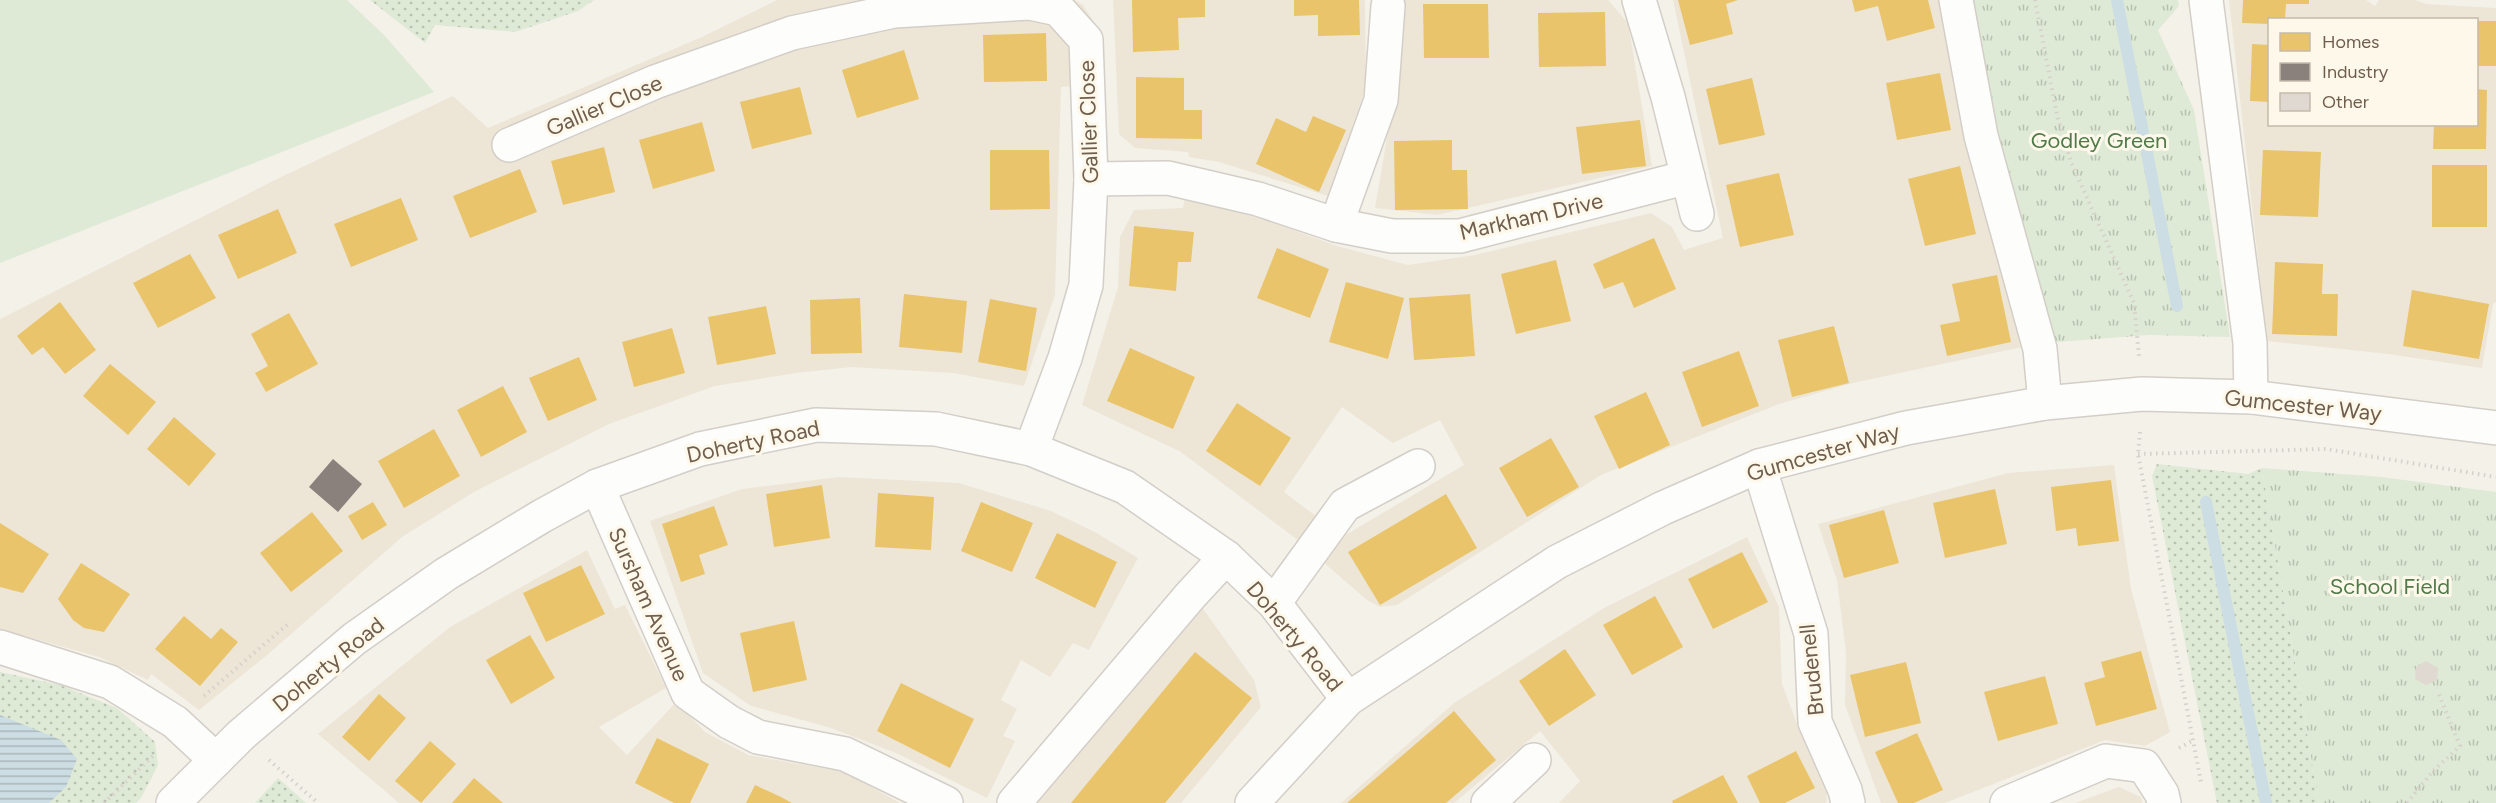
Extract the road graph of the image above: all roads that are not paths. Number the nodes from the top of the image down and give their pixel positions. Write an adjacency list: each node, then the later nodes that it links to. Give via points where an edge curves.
1 (1639, 0): 6 (street)
2 (1956, 0): 11 (street, via 1981,136 2040,349)
3 (2206, 0): 10 (street, via 2250,343)
4 (1388, 6): 9 (street, via 1381,100)
5 (509, 145): 7 (street, Gallier Close, via 655,82 792,33 894,11 1030,3 1058,9 1086,40)
6 (1688, 177): 8 (street); 9 (street, Markham Drive, via 1460,236 1392,236)
7 (1091, 178): 9 (street, Markham Drive, via 1168,178 1258,199); 13 (street, Gallier Close, via 1086,285 1065,358)
8 (1697, 214)
9 (1336, 225)
10 (2251, 397): 11 (street, Gumcester Way, via 2142,394); 12 (street, Gumcester Way)
11 (2045, 403): 15 (street, Gumcester Way, via 1906,428)
12 (2496, 428)
13 (1031, 449): 16 (street, Doherty Road, via 936,429 816,425 700,449); 17 (street, Doherty Road, via 1125,487)
14 (1418, 466): 18 (street, via 1345,505)
15 (1759, 466): 20 (street, Gumcester Way, via 1663,508 1557,562); 28 (street, Brudenell, via 1811,634 1815,722)
16 (597, 486): 21 (street, Doherty Road, via 446,573 354,639); 24 (street, Sursham Avenue, via 688,693 758,737 845,753)
17 (1227, 557): 18 (street, Doherty Road); 25 (street)
18 (1274, 603): 20 (street, Doherty Road)
19 (0, 647): 21 (street, via 110,682 175,722)
20 (1348, 699): 26 (street, Gumcester Way)
21 (216, 760): 23 (street, Doherty Road)
22 (1534, 760): 27 (street)
23 (173, 803)
24 (946, 803)
25 (1014, 803)
26 (1252, 803)
27 (1488, 803)
28 (1848, 803)
29 (2007, 803): 30 (street, via 2106,761 2144,766)
30 (2164, 803)

